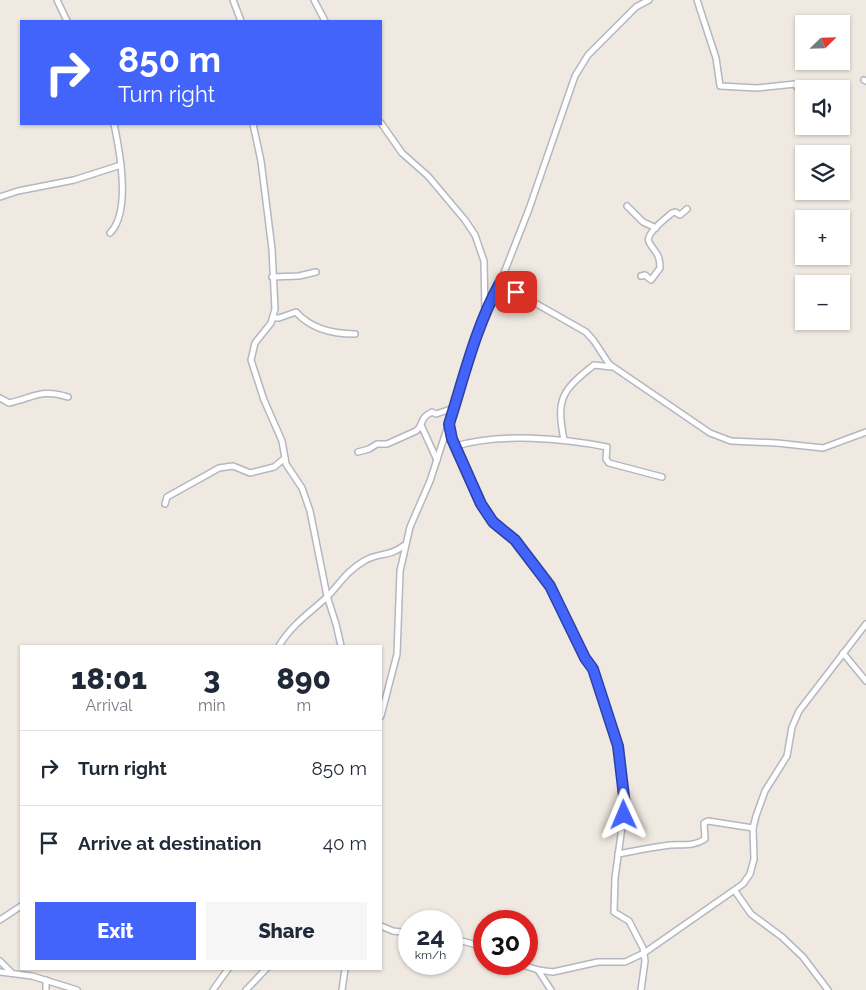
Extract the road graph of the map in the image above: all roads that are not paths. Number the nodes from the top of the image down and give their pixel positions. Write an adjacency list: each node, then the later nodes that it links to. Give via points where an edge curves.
1 (57, 0): 6 (street)
2 (233, 0): 7 (street)
3 (314, 0): 8 (street)
4 (649, 0): 22 (street, via 630,12 582,62)
5 (697, 0): 9 (street, via 716,58 720,86 756,88)
6 (67, 20)
7 (241, 20)
8 (324, 20)
9 (795, 84)
10 (382, 124): 23 (street, via 402,153 428,176 475,235 484,261)
11 (114, 125): 13 (street)
12 (253, 125): 21 (street, via 263,173)
13 (121, 165): 14 (street); 18 (street, via 120,211)
14 (0, 197)
15 (627, 206): 17 (street, via 643,222)
16 (687, 209): 17 (street, via 680,215 675,212)
17 (656, 228): 20 (street, via 648,238 657,253 660,268 651,280)
18 (110, 234)
19 (316, 272): 21 (street)
20 (641, 276)
21 (272, 277): 24 (street)
22 (500, 283): 23 (street); 26 (street, via 586,332)
23 (485, 312): 31 (street)
24 (274, 318): 25 (street, via 296,312 309,324); 39 (street, via 255,343 252,360)
25 (355, 334)
26 (603, 356): 27 (street, via 602,362); 28 (street)
27 (596, 366): 28 (street); 35 (street, via 581,376 561,399)
28 (615, 368): 34 (street, via 724,440 823,448)
29 (68, 397): 30 (street, via 57,393 40,394 9,403)
30 (0, 398)
31 (454, 408): 32 (street); 33 (street, via 425,416)
32 (449, 424): 36 (street); 37 (street)
33 (420, 425): 38 (street, via 416,431 387,444 377,444); 40 (street)
34 (866, 432)
35 (564, 440): 36 (street, via 506,439); 41 (street, via 607,447 607,462)
36 (456, 444): 37 (street); 52 (street, via 489,518 515,540 550,586 595,675 617,741 624,794 625,811)
37 (442, 446): 40 (street)
38 (358, 452)
39 (285, 458): 42 (street, via 274,467 250,472 233,466 212,471 167,497); 44 (street, via 302,488 310,511)
40 (437, 460): 43 (street)
41 (662, 478)
42 (165, 504)
43 (404, 545): 44 (street, via 399,550 369,558 356,566); 50 (street, via 397,654)
44 (327, 596): 46 (street, via 290,631); 47 (street)
45 (866, 624): 48 (street)
46 (281, 645)
47 (340, 645)
48 (843, 653): 49 (street); 51 (street, via 799,711 792,727 787,756 765,791)
49 (866, 681)
50 (382, 712)
51 (753, 828): 52 (street, via 708,821 704,823 705,839 701,841 686,846 672,845); 53 (street, via 755,850 752,868)
52 (618, 854): 58 (street, via 614,912 632,925)
53 (735, 891): 58 (street, via 654,944); 74 (street, via 750,914 774,930 803,958)
54 (20, 907): 55 (street)
55 (0, 920)
56 (382, 926): 57 (street)
57 (398, 932)
58 (644, 954): 63 (street, via 620,963 598,962 558,971); 73 (street)
59 (0, 962): 65 (street)
60 (227, 970): 69 (street)
61 (265, 970): 70 (street)
62 (345, 970): 71 (street)
63 (538, 970): 72 (street)
64 (0, 972): 65 (street)
65 (12, 973): 66 (street)
66 (46, 980): 67 (street); 68 (street)
67 (46, 990)
68 (77, 990)
69 (213, 990)
70 (246, 990)
71 (342, 990)
72 (551, 990)
73 (641, 990)
74 (828, 990)

